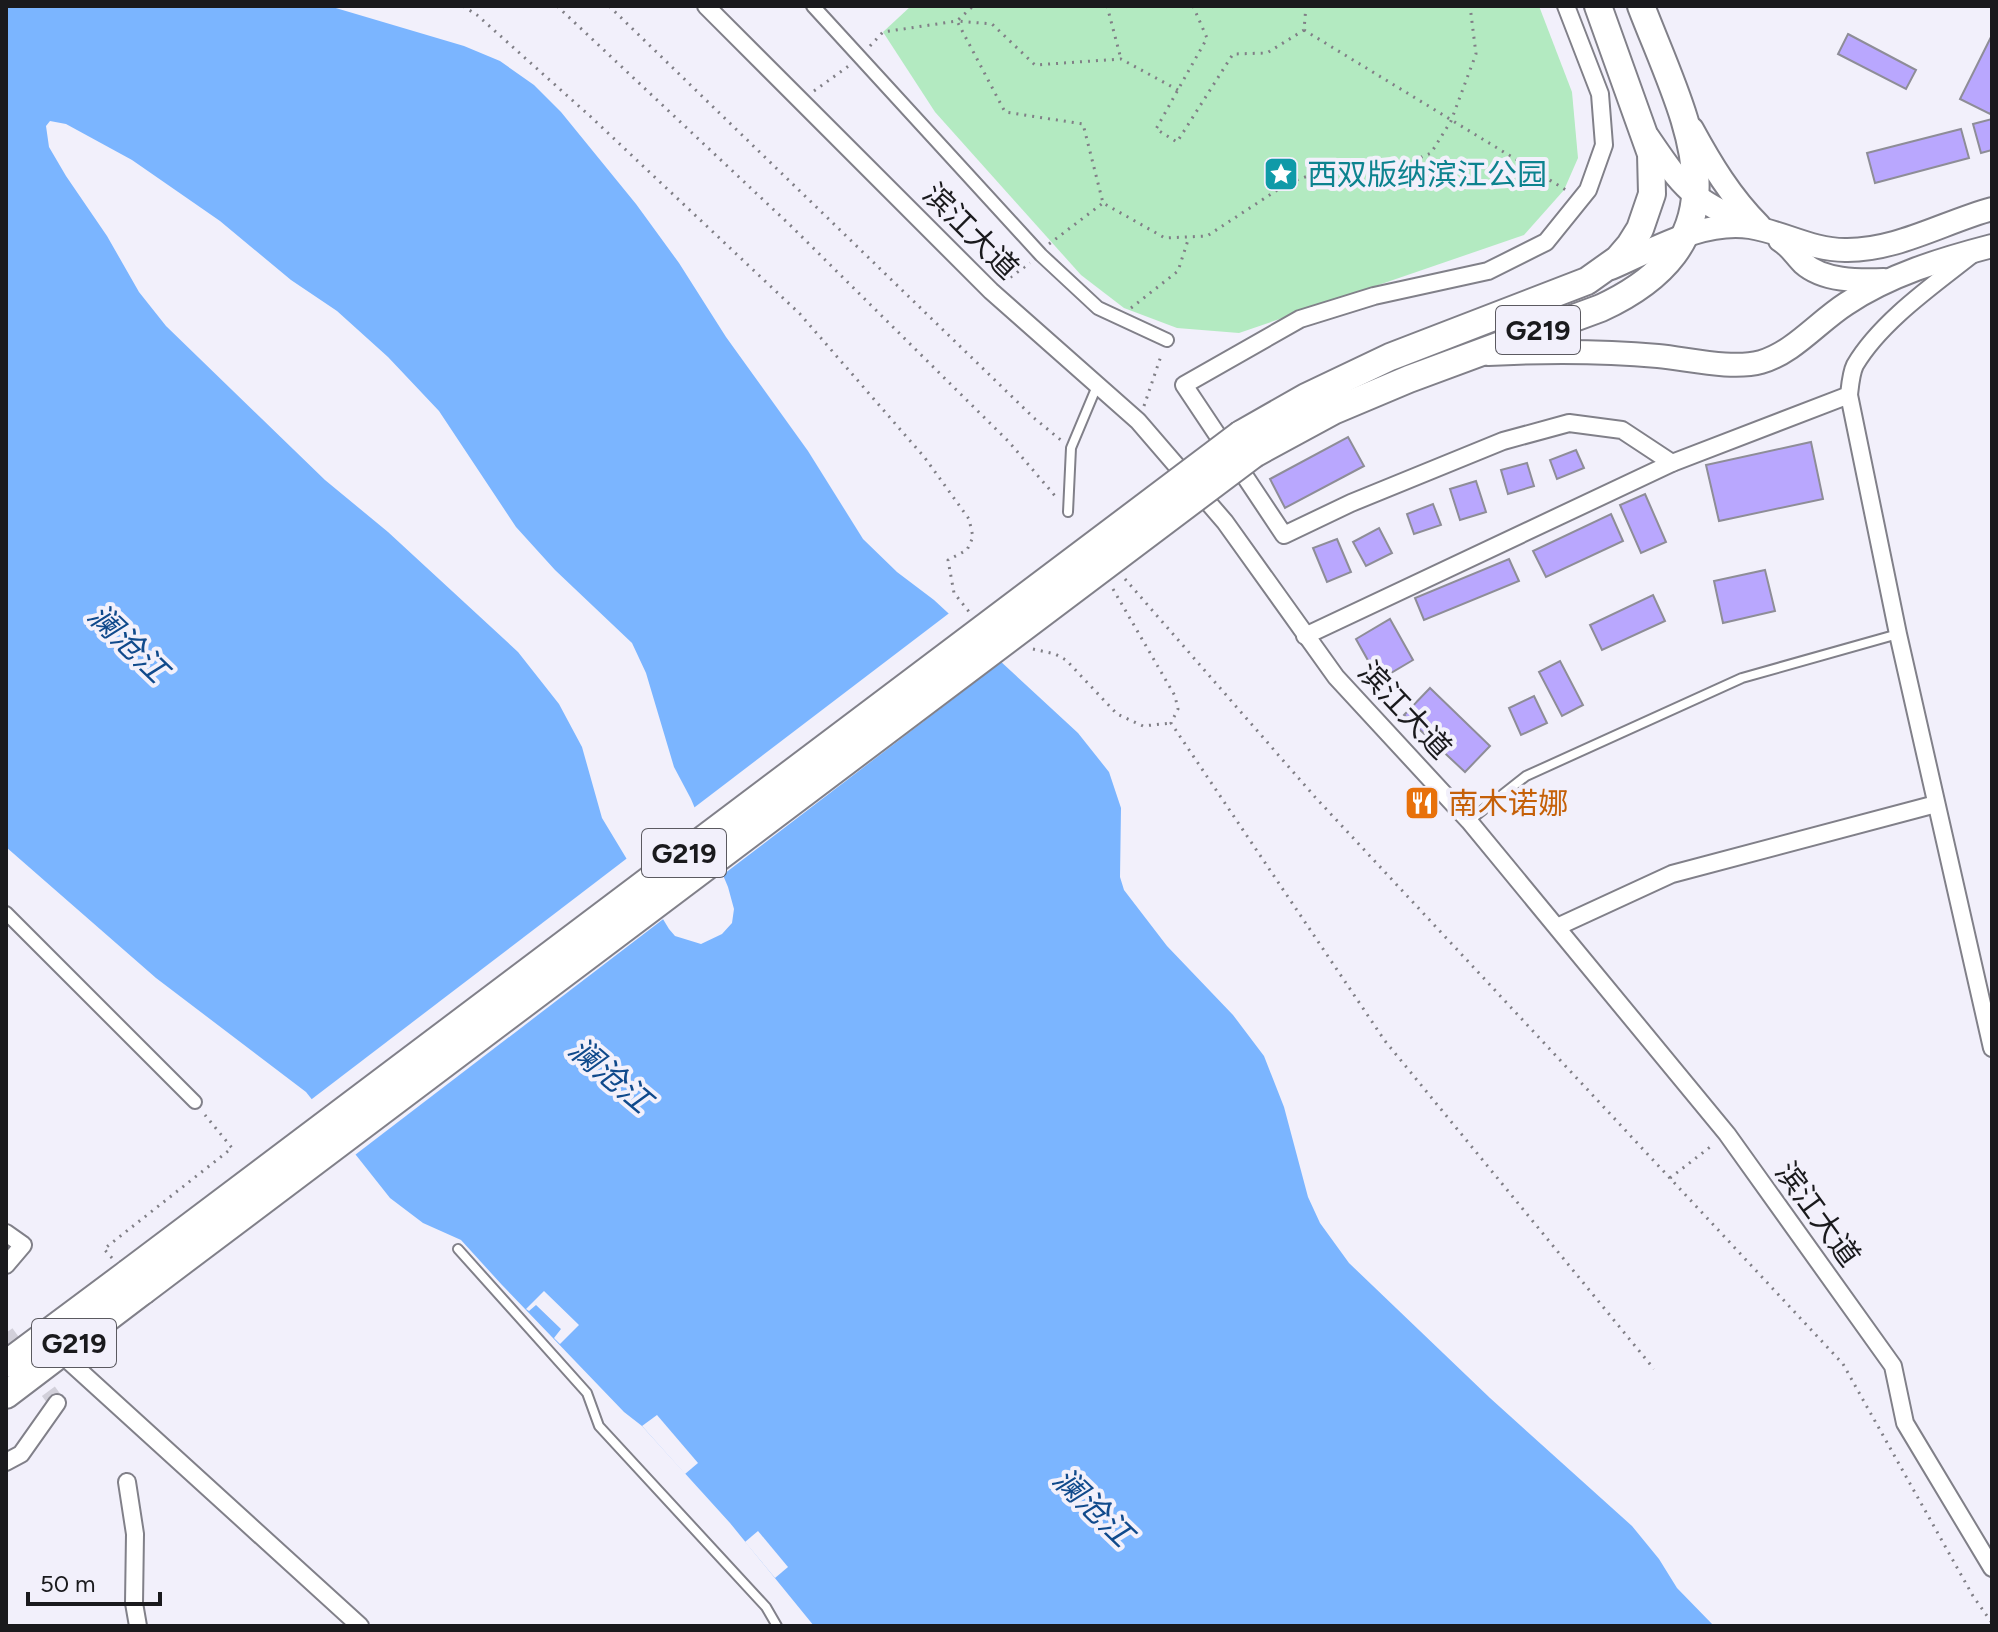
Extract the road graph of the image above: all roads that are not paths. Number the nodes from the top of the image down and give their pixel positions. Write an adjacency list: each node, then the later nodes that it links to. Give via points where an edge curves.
1 (706, 6): 17 (street, 滨江大道, via 991,291)
2 (813, 6): 15 (street, via 1041,255 1098,308)
3 (1566, 6): 20 (street, via 1600,94 1604,145 1588,190 1546,242 1488,271 1300,319 1184,385 1284,535 1503,441 1569,423 1622,430)
4 (1598, 6): 7 (highway, G219)
5 (1641, 6): 6 (highway, G219)
6 (1681, 110): 8 (highway, G219, via 1694,151); 10 (main road, via 1710,162)
7 (1645, 133): 8 (main road); 13 (highway, G219, via 1653,175 1647,212 1630,245)
8 (1697, 199): 10 (main road); 11 (highway, G219)
9 (1992, 209): 10 (main road, via 1871,248 1846,251)
10 (1766, 231): 11 (main road, via 1732,227); 14 (main road, via 1815,271)
11 (1684, 236): 13 (main road); 16 (highway, G219, via 1662,266 1624,297)
12 (1985, 248): 14 (main road); 18 (street, via 1875,338 1854,367)
13 (1603, 271): 19 (highway, G219, via 1390,357 1306,397)
14 (1887, 280): 16 (main road, via 1777,355 1756,363 1592,352)
15 (1167, 340)
16 (1471, 354): 19 (highway, G219)
17 (1097, 386): 21 (lane, via 1071,448); 23 (street, 滨江大道, via 1138,421 1225,522)
18 (1849, 395): 20 (street); 22 (street)
19 (1248, 444): 33 (highway, G219, bridge)
20 (1672, 463): 23 (street)
21 (1068, 512)
22 (1898, 634): 24 (street); 25 (lane, via 1742,678 1526,776)
23 (1305, 636): 25 (street, 滨江大道, via 1336,677)
24 (1936, 804): 27 (street, via 1672,874); 28 (street)
25 (1469, 821): 27 (street, 滨江大道)
26 (6, 913): 29 (street)
27 (1557, 927): 40 (street, 滨江大道, via 1727,1134 1893,1366 1905,1423)
28 (1992, 1048)
29 (195, 1102)
30 (6, 1233): 32 (street, via 23,1245)
31 (458, 1249): 43 (lane, via 587,1393 599,1426 766,1607)
32 (6, 1265)
33 (132, 1280): 34 (highway, G219); 35 (highway, G219)
34 (60, 1353): 36 (highway, G219); 42 (street)
35 (6, 1364)
36 (6, 1395)
37 (57, 1403): 38 (street, via 21,1454)
38 (6, 1462)
39 (127, 1482): 41 (street, via 135,1534)
40 (1992, 1568)
41 (138, 1626)
42 (360, 1626)
43 (777, 1626)

